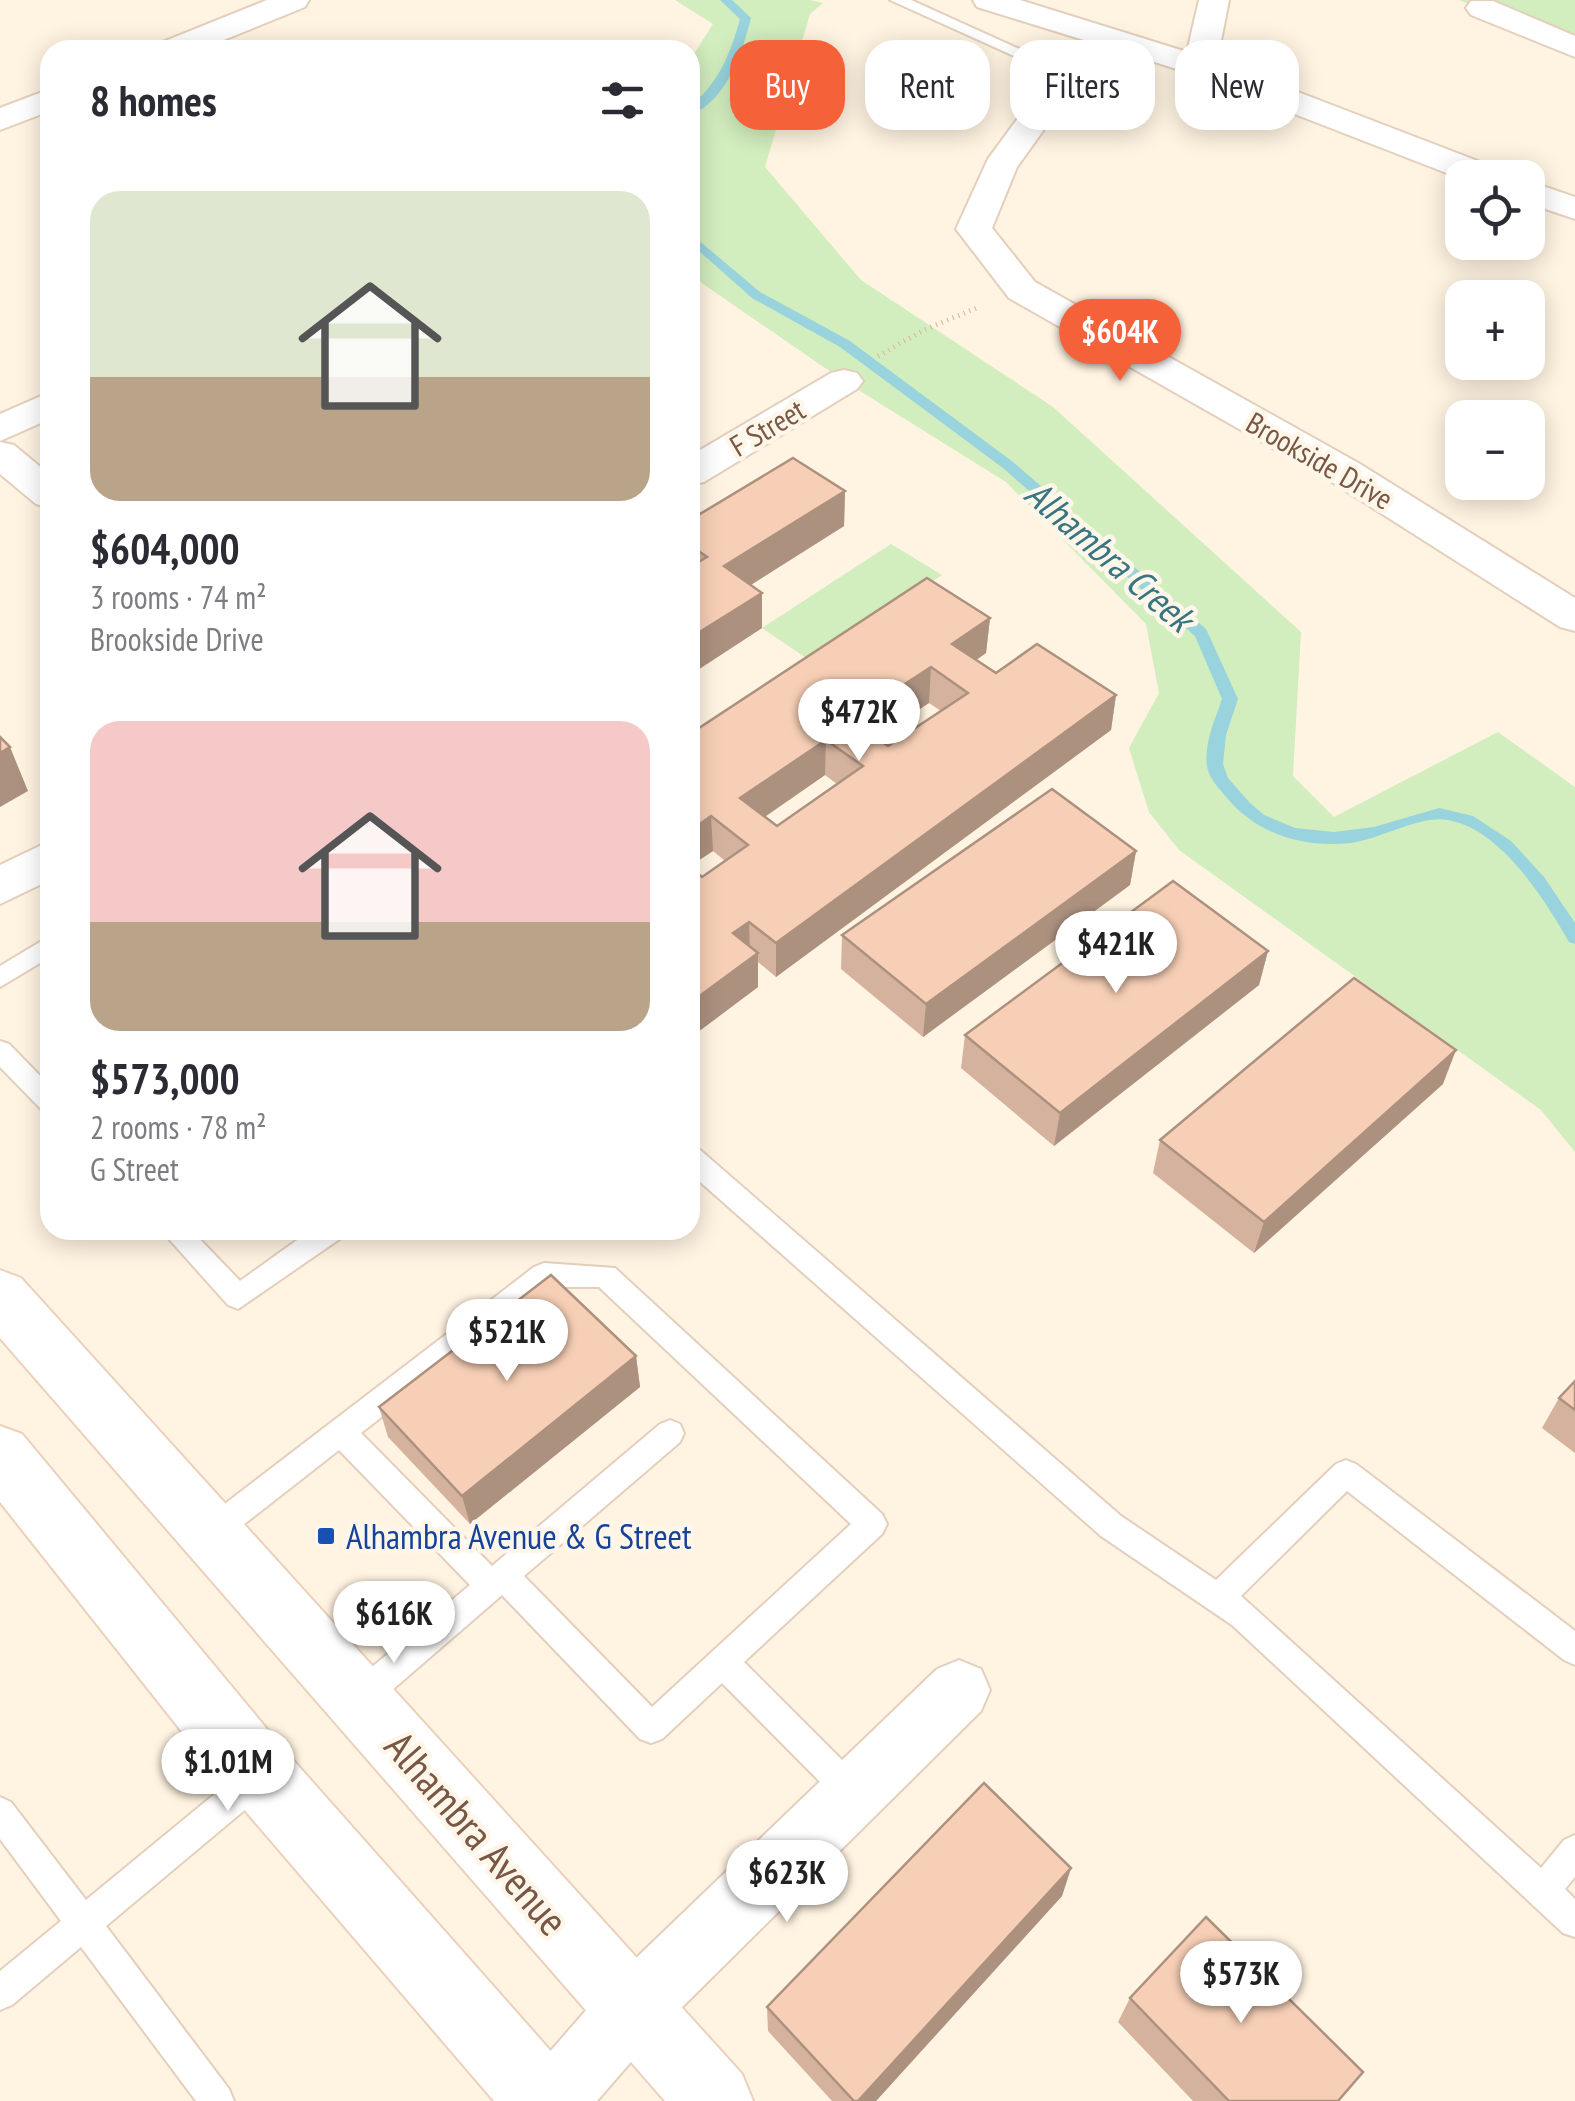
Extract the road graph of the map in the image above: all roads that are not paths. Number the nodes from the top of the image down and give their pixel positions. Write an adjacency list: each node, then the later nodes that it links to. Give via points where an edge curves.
1 (294, 0): 7 (street)
2 (898, 0): 11 (lane)
3 (988, 0): 6 (street)
4 (1214, 0): 9 (street)
5 (1482, 8): 10 (street)
6 (1109, 35): 8 (street, Brookside Drive); 12 (street)
7 (196, 40)
8 (1104, 40)
9 (1206, 40)
10 (1575, 46)
11 (1010, 49)
12 (1175, 57)
13 (40, 104): 15 (street)
14 (1299, 104): 17 (street)
15 (0, 120)
16 (1028, 130): 26 (street, Brookside Drive, via 1000,166 974,229 1022,290 1346,473)
17 (1445, 160)
18 (1545, 198): 19 (street)
19 (1575, 209)
20 (844, 381): 24 (street, F Street)
21 (40, 409): 22 (street)
22 (0, 428)
23 (0, 454): 25 (street)
24 (700, 467)
25 (40, 487)
26 (1575, 618)
27 (40, 864): 28 (street)
28 (0, 887)
29 (40, 952): 30 (lane)
30 (0, 978)
31 (0, 1051): 32 (lane)
32 (40, 1092)
33 (700, 1166): 42 (lane, via 1110,1526)
34 (184, 1240): 35 (lane, via 238,1296)
35 (318, 1240)
36 (0, 1296): 40 (main road, Alhambra Avenue)
37 (341, 1432): 40 (lane); 41 (lane); 44 (lane, via 544,1275 605,1276 872,1524)
38 (670, 1433): 41 (lane)
39 (0, 1454): 47 (main road)
40 (210, 1534): 46 (main road, Alhambra Avenue)
41 (496, 1580): 44 (lane, via 651,1728); 46 (lane)
42 (1218, 1598): 43 (lane, via 1346,1473); 51 (lane)
43 (1575, 1650)
44 (722, 1661): 48 (lane)
45 (959, 1690): 48 (street)
46 (358, 1699): 55 (main road, Alhambra Avenue)
47 (261, 1776): 53 (lane); 57 (main road)
48 (854, 1794): 55 (street)
49 (0, 1813): 53 (lane)
50 (1575, 1851): 51 (lane)
51 (1543, 1891): 52 (lane)
52 (1575, 1921)
53 (85, 1926): 54 (lane); 56 (lane)
54 (0, 1993)
55 (632, 2009): 58 (street); 59 (main road, Alhambra Avenue)
56 (217, 2101)
57 (544, 2101)
58 (552, 2101)
59 (715, 2101)

